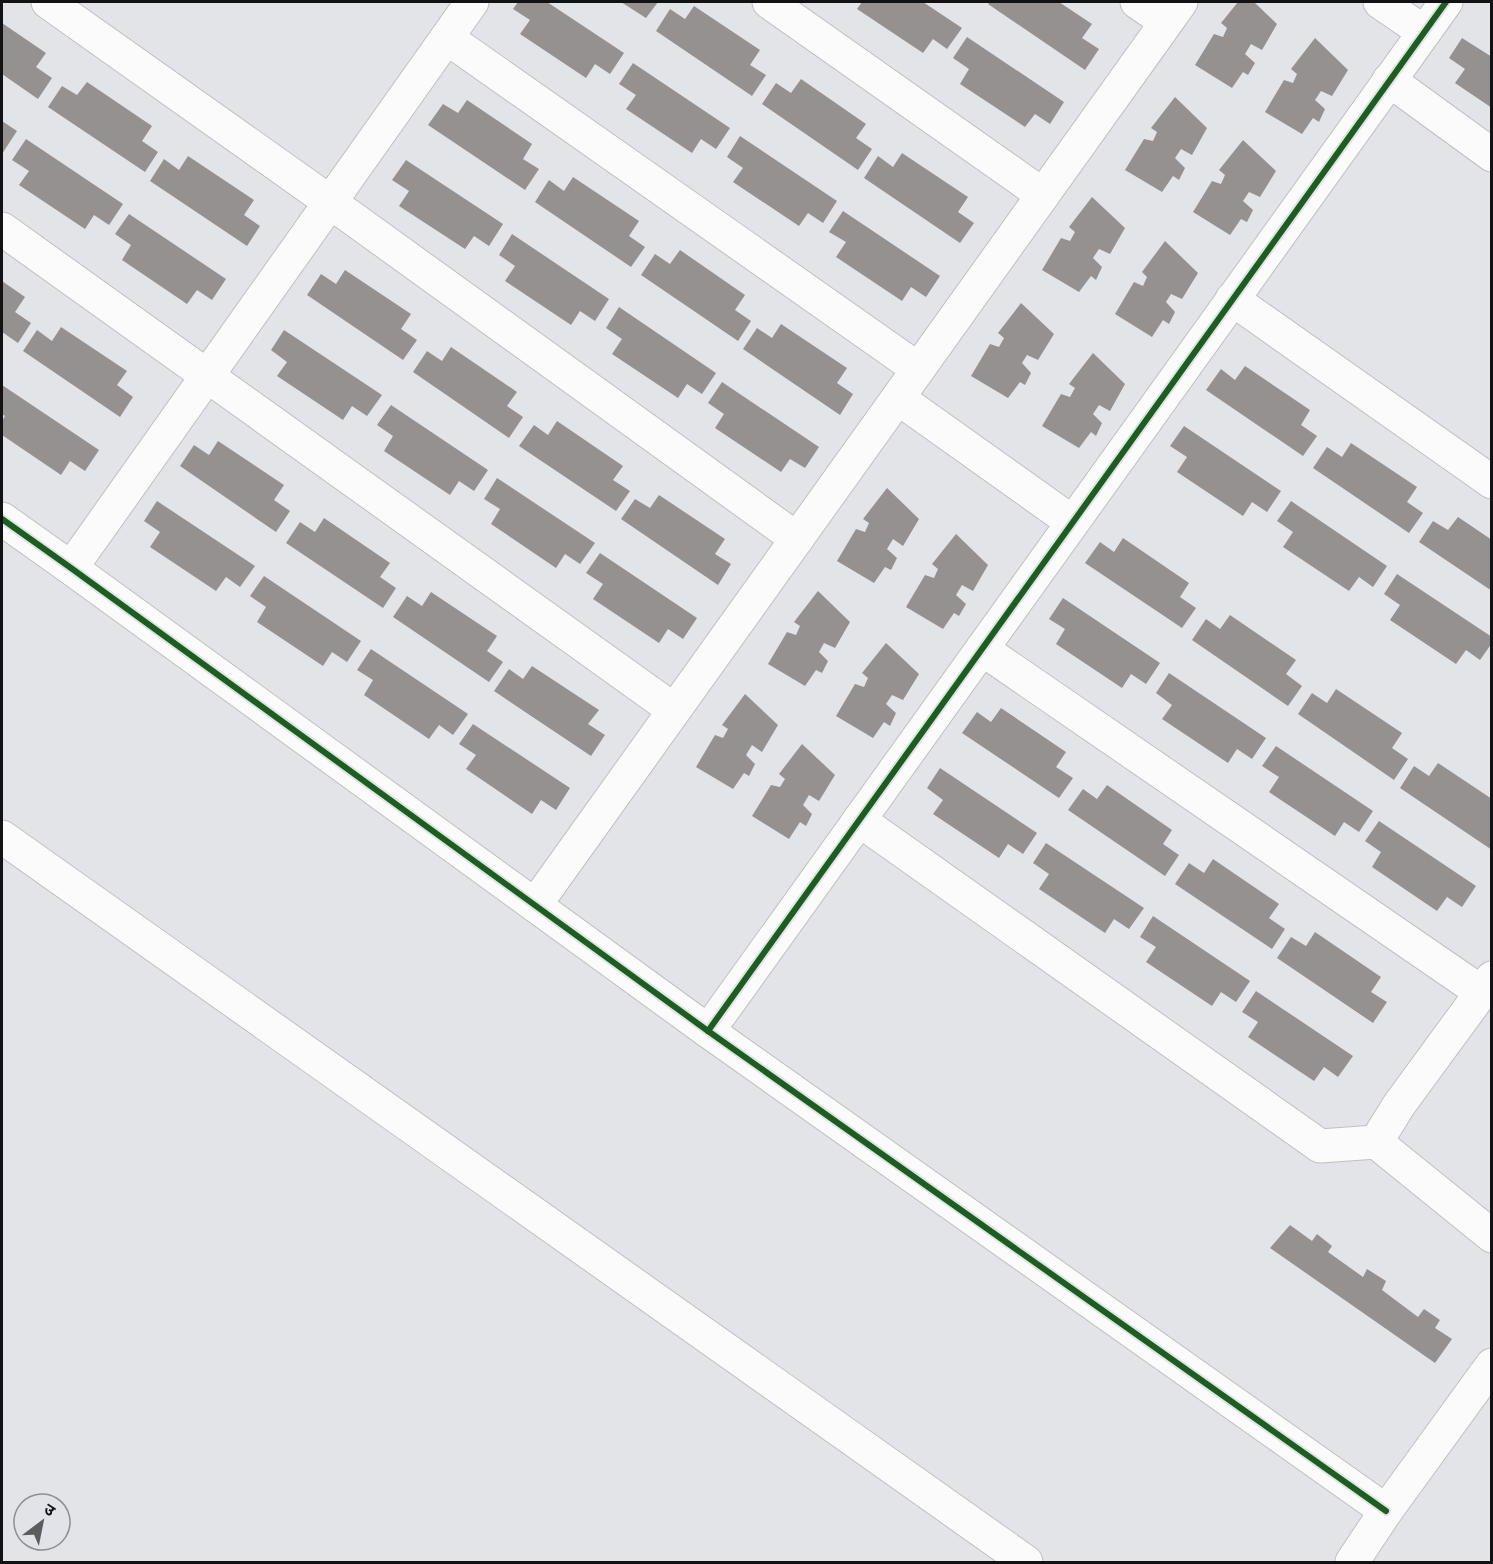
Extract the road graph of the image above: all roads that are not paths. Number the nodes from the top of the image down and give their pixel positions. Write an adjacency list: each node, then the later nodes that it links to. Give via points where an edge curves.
1 (48, 2): 13 (street)
2 (472, 2): 9 (street)
3 (769, 2): 12 (street)
4 (1137, 2): 7 (street)
5 (1380, 2): 8 (street)
6 (1446, 2): 8 (street)
7 (1174, 12): 12 (street)
8 (1424, 32): 10 (street)
9 (447, 38): 13 (street); 16 (street)
10 (1389, 80): 11 (street); 15 (street)
11 (1491, 155)
12 (1043, 195): 16 (street)
13 (330, 202): 17 (street); 22 (street)
14 (2, 229): 17 (street)
15 (1232, 299): 19 (street); 21 (street)
16 (918, 369): 18 (street)
17 (208, 375): 23 (street); 25 (street)
18 (898, 398): 21 (street); 22 (street)
19 (1491, 482)
20 (2, 519): 23 (street)
21 (1072, 522): 24 (street)
22 (797, 538): 25 (street)
23 (71, 568): 29 (street)
24 (982, 649): 26 (street); 30 (street)
25 (674, 710): 29 (street)
26 (859, 820): 31 (street); 32 (street, via 1320,1146)
27 (2, 837): 37 (street)
28 (2, 864): 36 (street)
29 (535, 905): 31 (street)
30 (1486, 985): 32 (street)
31 (708, 1031): 35 (street)
32 (1376, 1142): 33 (street)
33 (1491, 1236)
34 (1491, 1368): 35 (street)
35 (1386, 1511): 38 (street)
36 (987, 1563)
37 (1026, 1563)
38 (1352, 1563)

